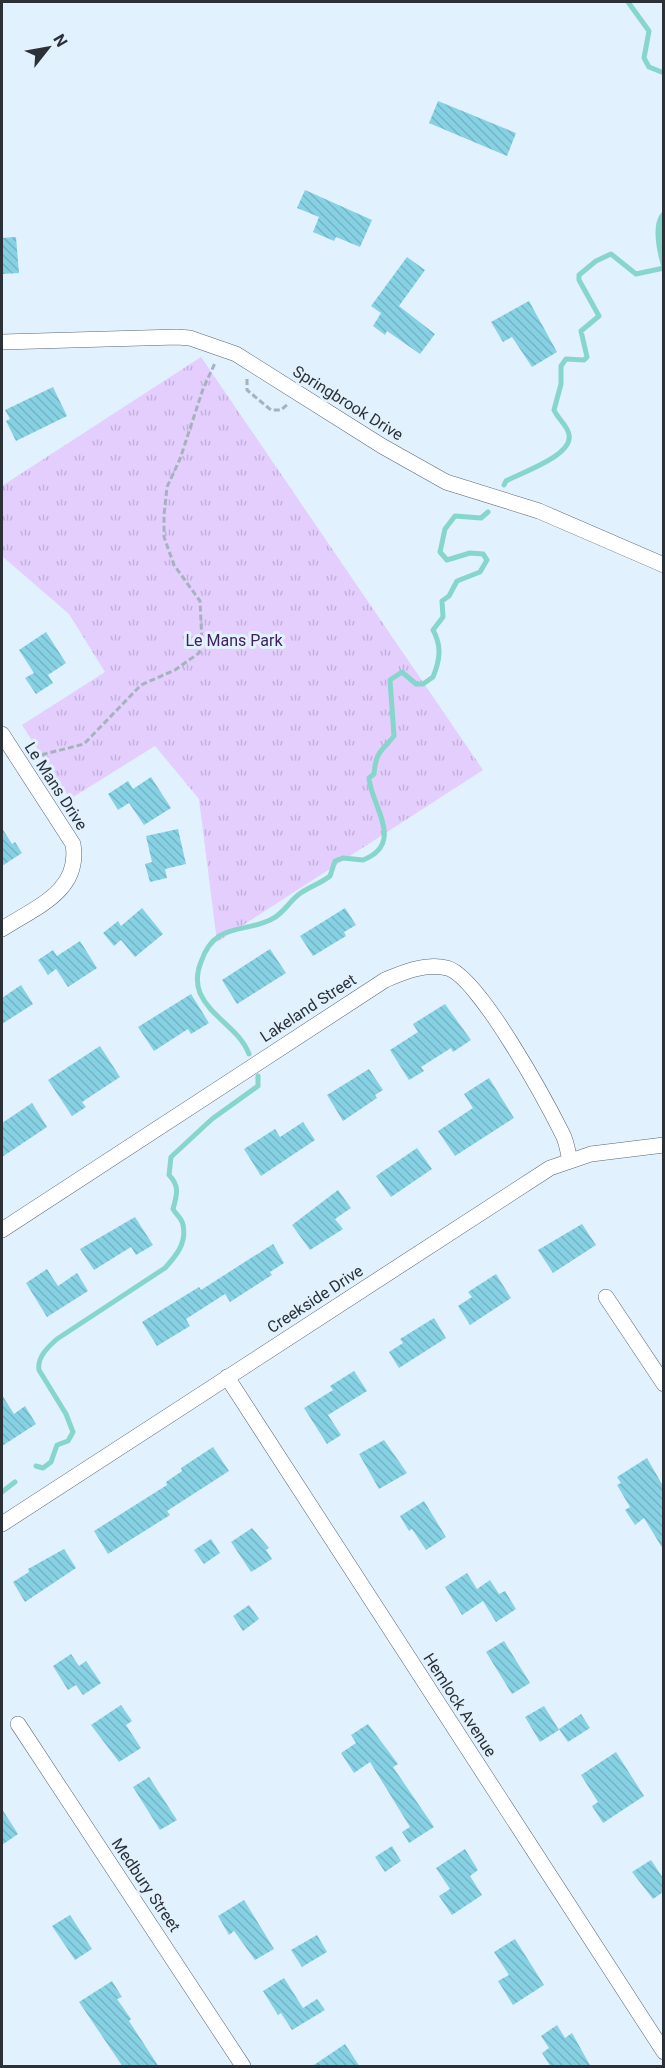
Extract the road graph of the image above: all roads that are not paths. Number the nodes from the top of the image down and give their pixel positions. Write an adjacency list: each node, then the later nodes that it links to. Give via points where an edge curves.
1 (2, 342): 2 (street, Springbrook Drive, via 177,337 217,347 236,354 446,482 539,511)
2 (663, 565)
3 (2, 734): 4 (street, Le Mans Drive, via 72,844 76,861 58,890)
4 (2, 929)
5 (663, 1145): 6 (street, Creekside Drive, via 591,1154)
6 (570, 1161): 7 (street, Lakeland Street, via 564,1137 500,1025 465,980 449,968 432,967 385,980); 9 (street, Creekside Drive, via 550,1168)
7 (2, 1230)
8 (606, 1297): 10 (street)
9 (227, 1377): 11 (street, Creekside Drive); 13 (street, Hemlock Avenue)
10 (663, 1384)
11 (2, 1524)
12 (18, 1725): 14 (street, Medbury Street)
13 (663, 2052)
14 (243, 2067)

